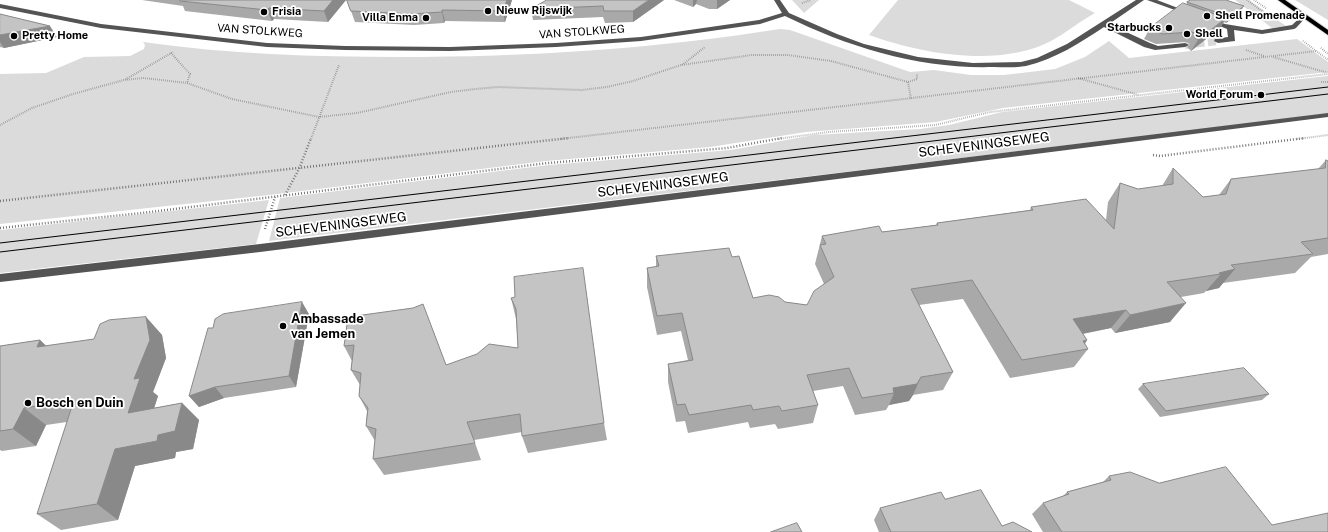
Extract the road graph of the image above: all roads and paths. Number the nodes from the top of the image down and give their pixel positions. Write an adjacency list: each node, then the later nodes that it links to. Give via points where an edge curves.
1 (777, 0): 6 (street)
2 (1141, 0): 10 (street)
3 (1150, 0): 7 (street)
4 (1281, 0): 8 (main road)
5 (0, 6): 15 (street, VAN STOLKWEG, via 109,27 267,45)
6 (786, 14): 10 (street, via 813,28 919,60 982,66 1024,64 1066,47); 15 (street, VAN STOLKWEG, via 760,22 641,39 464,48)
7 (1194, 15)
8 (1304, 16): 11 (street, via 1294,27 1262,32); 12 (main road)
9 (1202, 18): 11 (street)
10 (1104, 24): 14 (street, via 1158,48)
11 (1230, 27): 13 (street, via 1232,39)
12 (1328, 32)
13 (1218, 41)
14 (1184, 45)
15 (345, 48): 27 (path)
16 (1271, 56): 17 (path, via 1316,51); 18 (path); 19 (path)
17 (1328, 60)
18 (1328, 74): 24 (path)
19 (1075, 78): 24 (path); 25 (path)
20 (124, 80): 23 (path, via 144,78); 23 (path, via 171,53 190,74); 28 (path, via 46,103)
21 (1321, 82): 22 (path)
22 (1328, 82)
23 (187, 83): 27 (path, via 232,99)
24 (1141, 95): 30 (path, via 990,112 928,126 829,132 727,148 548,163)
25 (911, 99): 27 (path, via 908,82 831,60 764,54 681,65 607,87 582,90 498,87 475,89 357,113); 29 (path)
26 (1328, 116): 33 (street, SCHEVENINGSEWEG)
27 (319, 117): 29 (path)
28 (0, 124)
29 (299, 169): 30 (path); 31 (path)
30 (285, 195): 32 (path)
31 (0, 201)
32 (0, 228)
33 (0, 278)

